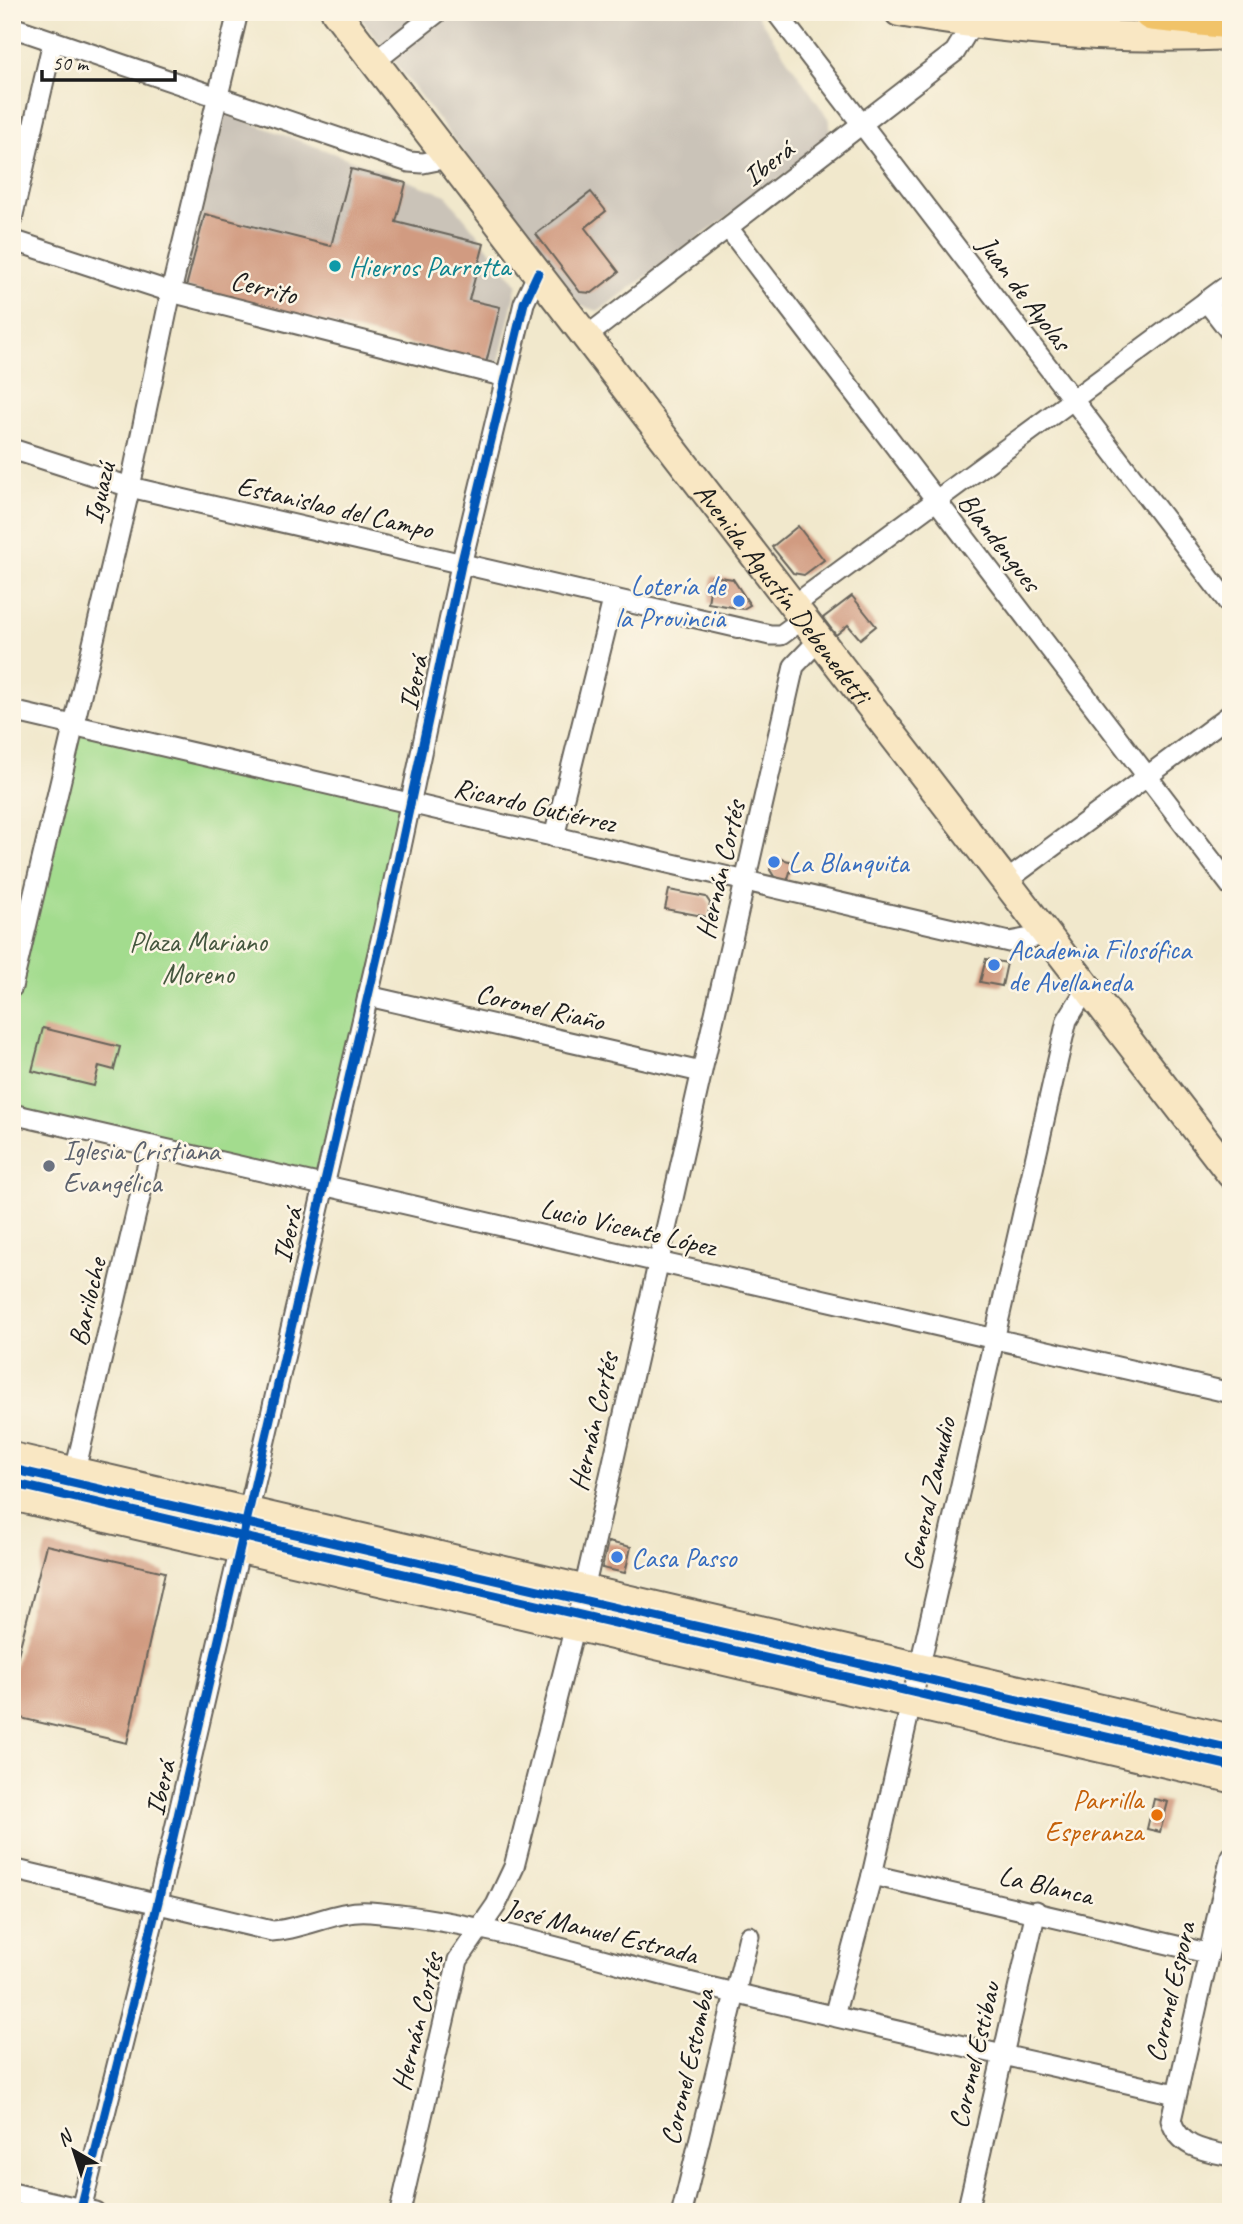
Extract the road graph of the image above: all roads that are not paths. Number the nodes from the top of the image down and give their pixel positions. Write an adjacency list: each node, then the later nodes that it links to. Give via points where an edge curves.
1 (238, 12): 13 (street, Iguazú)
2 (337, 12): 12 (main road, Avenida Agustín Debenedetti)
3 (438, 12): 12 (street)
4 (776, 12): 14 (street, Juan de Ayolas)
5 (899, 12): 7 (main road)
6 (1152, 12): 9 (highway)
7 (972, 24): 9 (main road, via 1052,32); 14 (street, Iberá, via 955,52)
8 (12, 27): 10 (street)
9 (1222, 31): 11 (street)
10 (52, 41): 13 (street); 16 (street)
11 (1231, 46)
12 (374, 62): 15 (main road, Avenida Agustín Debenedetti)
13 (217, 96): 15 (street, via 409,162); 21 (street, Iguazú)
14 (861, 126): 17 (street, Iberá); 26 (street, Juan de Ayolas)
15 (448, 158): 19 (main road, Avenida Agustín Debenedetti)
16 (12, 219)
17 (729, 229): 24 (street, Iberá); 29 (street, Blandengues)
18 (12, 240): 21 (street, Cerrito)
19 (538, 273): 24 (main road, Avenida Agustín Debenedetti); 25 (street, Iberá, via 524,303)
20 (1231, 283): 22 (street, Hernán Cortés)
21 (171, 292): 25 (street, Cerrito); 28 (street, Iguazú)
22 (1206, 301): 23 (street); 26 (street, Hernán Cortés)
23 (1231, 333)
24 (587, 336): 33 (main road, Avenida Agustín Debenedetti)
25 (506, 377): 30 (street, Iberá)
26 (1072, 401): 29 (street, Hernán Cortés); 32 (street, Juan de Ayolas)
27 (12, 449): 28 (street, Estanislao del Campo)
28 (130, 487): 30 (street, Estanislao del Campo); 37 (street, Iguazú)
29 (934, 502): 33 (street, Hernán Cortés); 38 (street, Blandengues)
30 (461, 565): 31 (street, Estanislao del Campo); 39 (street, Iberá)
31 (613, 600): 34 (street, Estanislao del Campo); 40 (street)
32 (1231, 606)
33 (805, 621): 34 (street, Hernán Cortés, via 781,635); 41 (street, Hernán Cortés); 42 (main road, Avenida Agustín Debenedetti)
34 (770, 635)
35 (12, 711): 37 (street, Ricardo Gutiérrez)
36 (1231, 714): 38 (street)
37 (73, 725): 39 (street, Ricardo Gutiérrez); 45 (street, Iguazú)
38 (1146, 776): 42 (street); 43 (street, Blandengues)
39 (411, 806): 40 (street, Ricardo Gutiérrez); 47 (street, Iberá)
40 (554, 837): 41 (street, Ricardo Gutiérrez)
41 (747, 882): 44 (street, Ricardo Gutiérrez, via 1009,942); 48 (street, Hernán Cortés)
42 (1005, 882): 44 (main road, Avenida Agustín Debenedetti)
43 (1231, 886)
44 (1047, 935): 46 (main road, Avenida Agustín Debenedetti)
45 (12, 987)
46 (1087, 988): 51 (main road, Avenida Agustín Debenedetti); 54 (street, General Zamudio, via 1067,1020)
47 (368, 996): 48 (street, Coronel Riaño); 52 (street, Iberá)
48 (701, 1072): 53 (street, Hernán Cortés)
49 (12, 1114): 50 (street, Lucio Vicente López)
50 (152, 1146): 52 (street, Lucio Vicente López); 57 (street, Bariloche)
51 (1226, 1159)
52 (322, 1185): 53 (street, Lucio Vicente López); 59 (street, Iberá)
53 (657, 1263): 54 (street, Lucio Vicente López); 61 (street, Hernán Cortés)
54 (993, 1340): 55 (street, Lucio Vicente López); 63 (street, General Zamudio)
55 (1231, 1393)
56 (12, 1457): 57 (main road)
57 (75, 1471): 59 (main road)
58 (12, 1496): 60 (main road)
59 (247, 1511): 60 (street, Iberá); 61 (main road)
60 (239, 1547): 62 (main road); 70 (street, Iberá)
61 (584, 1590): 62 (street, Hernán Cortés); 63 (main road)
62 (574, 1625): 64 (main road); 72 (street, Hernán Cortés, via 514,1867 496,1905)
63 (917, 1669): 64 (street, General Zamudio); 65 (main road)
64 (909, 1703): 66 (main road); 69 (street, General Zamudio)
65 (1231, 1739)
66 (1231, 1778)
67 (1231, 1856): 74 (street, Coronel Espora)
68 (12, 1869): 70 (street, José Manuel Estrada)
69 (872, 1875): 71 (street, La Blanca); 76 (street, General Zamudio)
70 (158, 1902): 72 (street, José Manuel Estrada, via 272,1931 363,1912); 81 (street, Iberá)
71 (1036, 1911): 74 (street, La Blanca); 77 (street, Coronel Estibau)
72 (477, 1929): 75 (street, José Manuel Estrada); 82 (street, Hernán Cortés, via 458,1960)
73 (749, 1936): 75 (street, Coronel Estomba)
74 (1207, 1953): 78 (street, Coronel Espora)
75 (734, 1993): 76 (street, José Manuel Estrada); 83 (street, Coronel Estomba)
76 (834, 2016): 77 (street, José Manuel Estrada)
77 (1003, 2055): 78 (street, José Manuel Estrada); 84 (street, Coronel Estibau)
78 (1175, 2094): 79 (street, Coronel Espora, via 1174,2130 1200,2150)
79 (1231, 2156)
80 (12, 2193): 81 (street)
81 (88, 2210)
82 (400, 2212)
83 (682, 2212)
84 (967, 2212)

